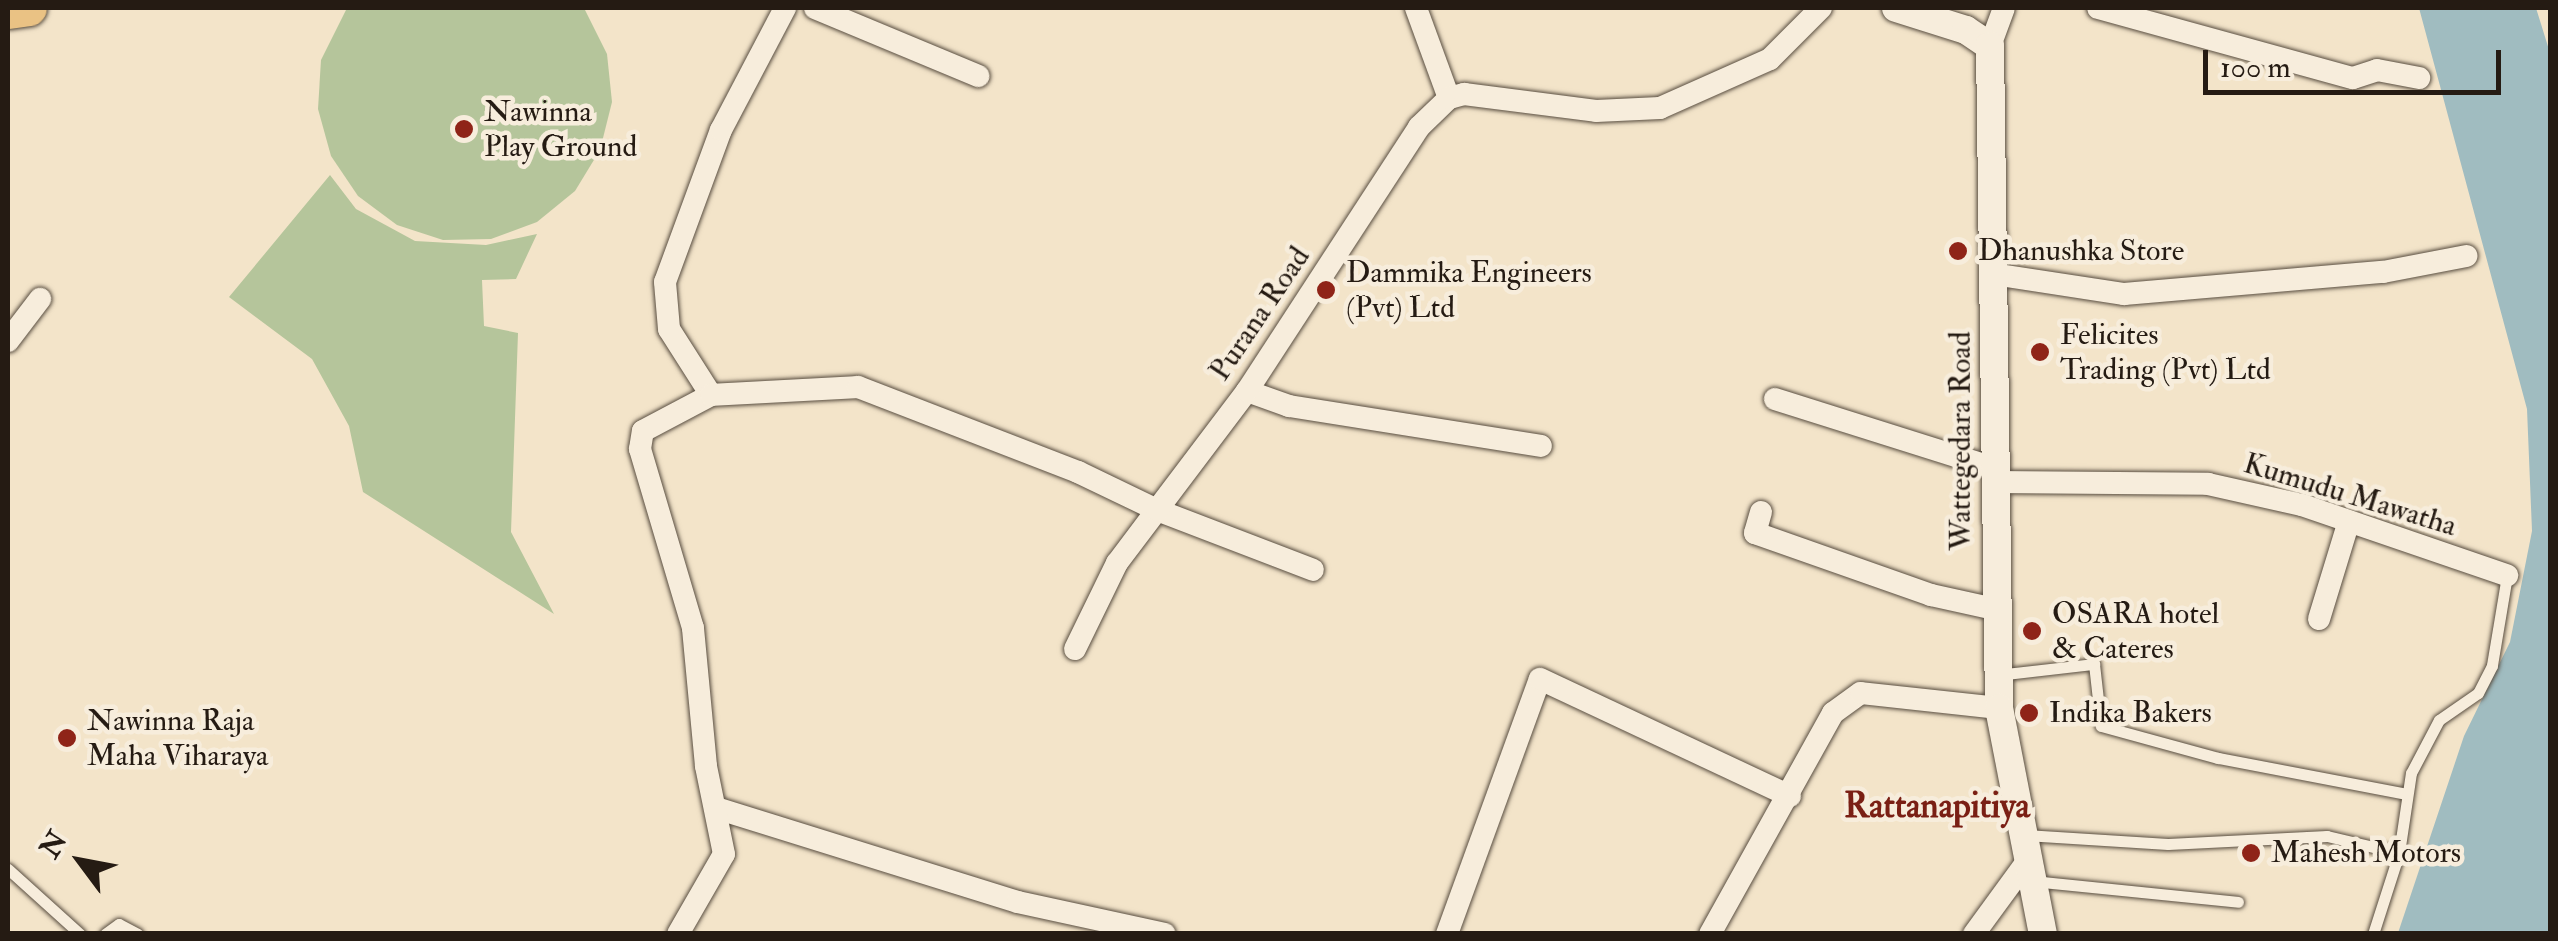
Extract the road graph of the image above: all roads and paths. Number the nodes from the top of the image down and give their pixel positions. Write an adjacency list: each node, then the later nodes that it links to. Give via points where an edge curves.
1 (29, 8): 9 (highway)
2 (785, 8): 19 (street, via 720,130 664,282 670,329)
3 (815, 8): 11 (street)
4 (1416, 8): 13 (street)
5 (1821, 8): 13 (street, via 1770,59 1660,108 1596,112 1464,94)
6 (1896, 8): 10 (street, via 1966,30)
7 (2004, 8): 10 (street)
8 (2098, 8): 12 (street, via 2353,78 2377,70)
9 (8, 11)
10 (1990, 46): 15 (street, Wattegedara Road)
11 (978, 76)
12 (2419, 78)
13 (1449, 98): 18 (street, Purana Road, via 1419,127)
14 (2466, 256): 15 (street, via 2383,272 2124,294)
15 (1993, 274): 22 (street, Wattegedara Road)
16 (40, 299): 17 (street)
17 (8, 342)
18 (1247, 391): 21 (street, via 1289,406); 23 (street, Purana Road)
19 (712, 396): 23 (street, via 858,387 1078,472); 35 (street, via 643,431 640,449 693,628)
20 (1775, 400): 22 (street, Kumudu Mawatha)
21 (1542, 446)
22 (1994, 476): 25 (street, Kumudu Mawatha, via 2208,484); 28 (street, Wattegedara Road)
23 (1156, 510): 26 (street); 30 (street, Purana Road, via 1117,563)
24 (1761, 512): 28 (street, via 1755,534 1931,595)
25 (2349, 521): 27 (street, Kumudu Mawatha); 29 (street)
26 (1313, 570)
27 (2508, 576): 33 (lane, via 2492,666 2478,694 2439,720 2411,773)
28 (1994, 609): 31 (street, Wattegedara Road)
29 (2320, 619)
30 (1075, 649)
31 (1998, 675): 32 (street, Wattegedara Road); 33 (lane, via 2094,664 2100,726 2218,758)
32 (1999, 708): 34 (street, via 1861,693 1833,712); 36 (street, Wattegedara Road)
33 (2408, 794): 37 (lane)
34 (1790, 796): 46 (street, via 1540,680); 47 (street)
35 (716, 808): 44 (street, via 724,854); 45 (street, via 1018,902)
36 (2021, 835): 37 (lane, via 2168,844 2327,836); 39 (street, Wattegedara Road)
37 (2399, 853): 50 (lane)
38 (8, 869): 41 (lane)
39 (2027, 872): 40 (lane); 48 (street); 49 (street, Wattegedara Road)
40 (2238, 902)
41 (80, 934)
42 (105, 934): 43 (lane, via 119,924)
43 (138, 934)
44 (678, 934)
45 (1165, 934)
46 (1446, 934)
47 (1710, 934)
48 (1974, 934)
49 (2043, 934)
50 (2372, 934)

